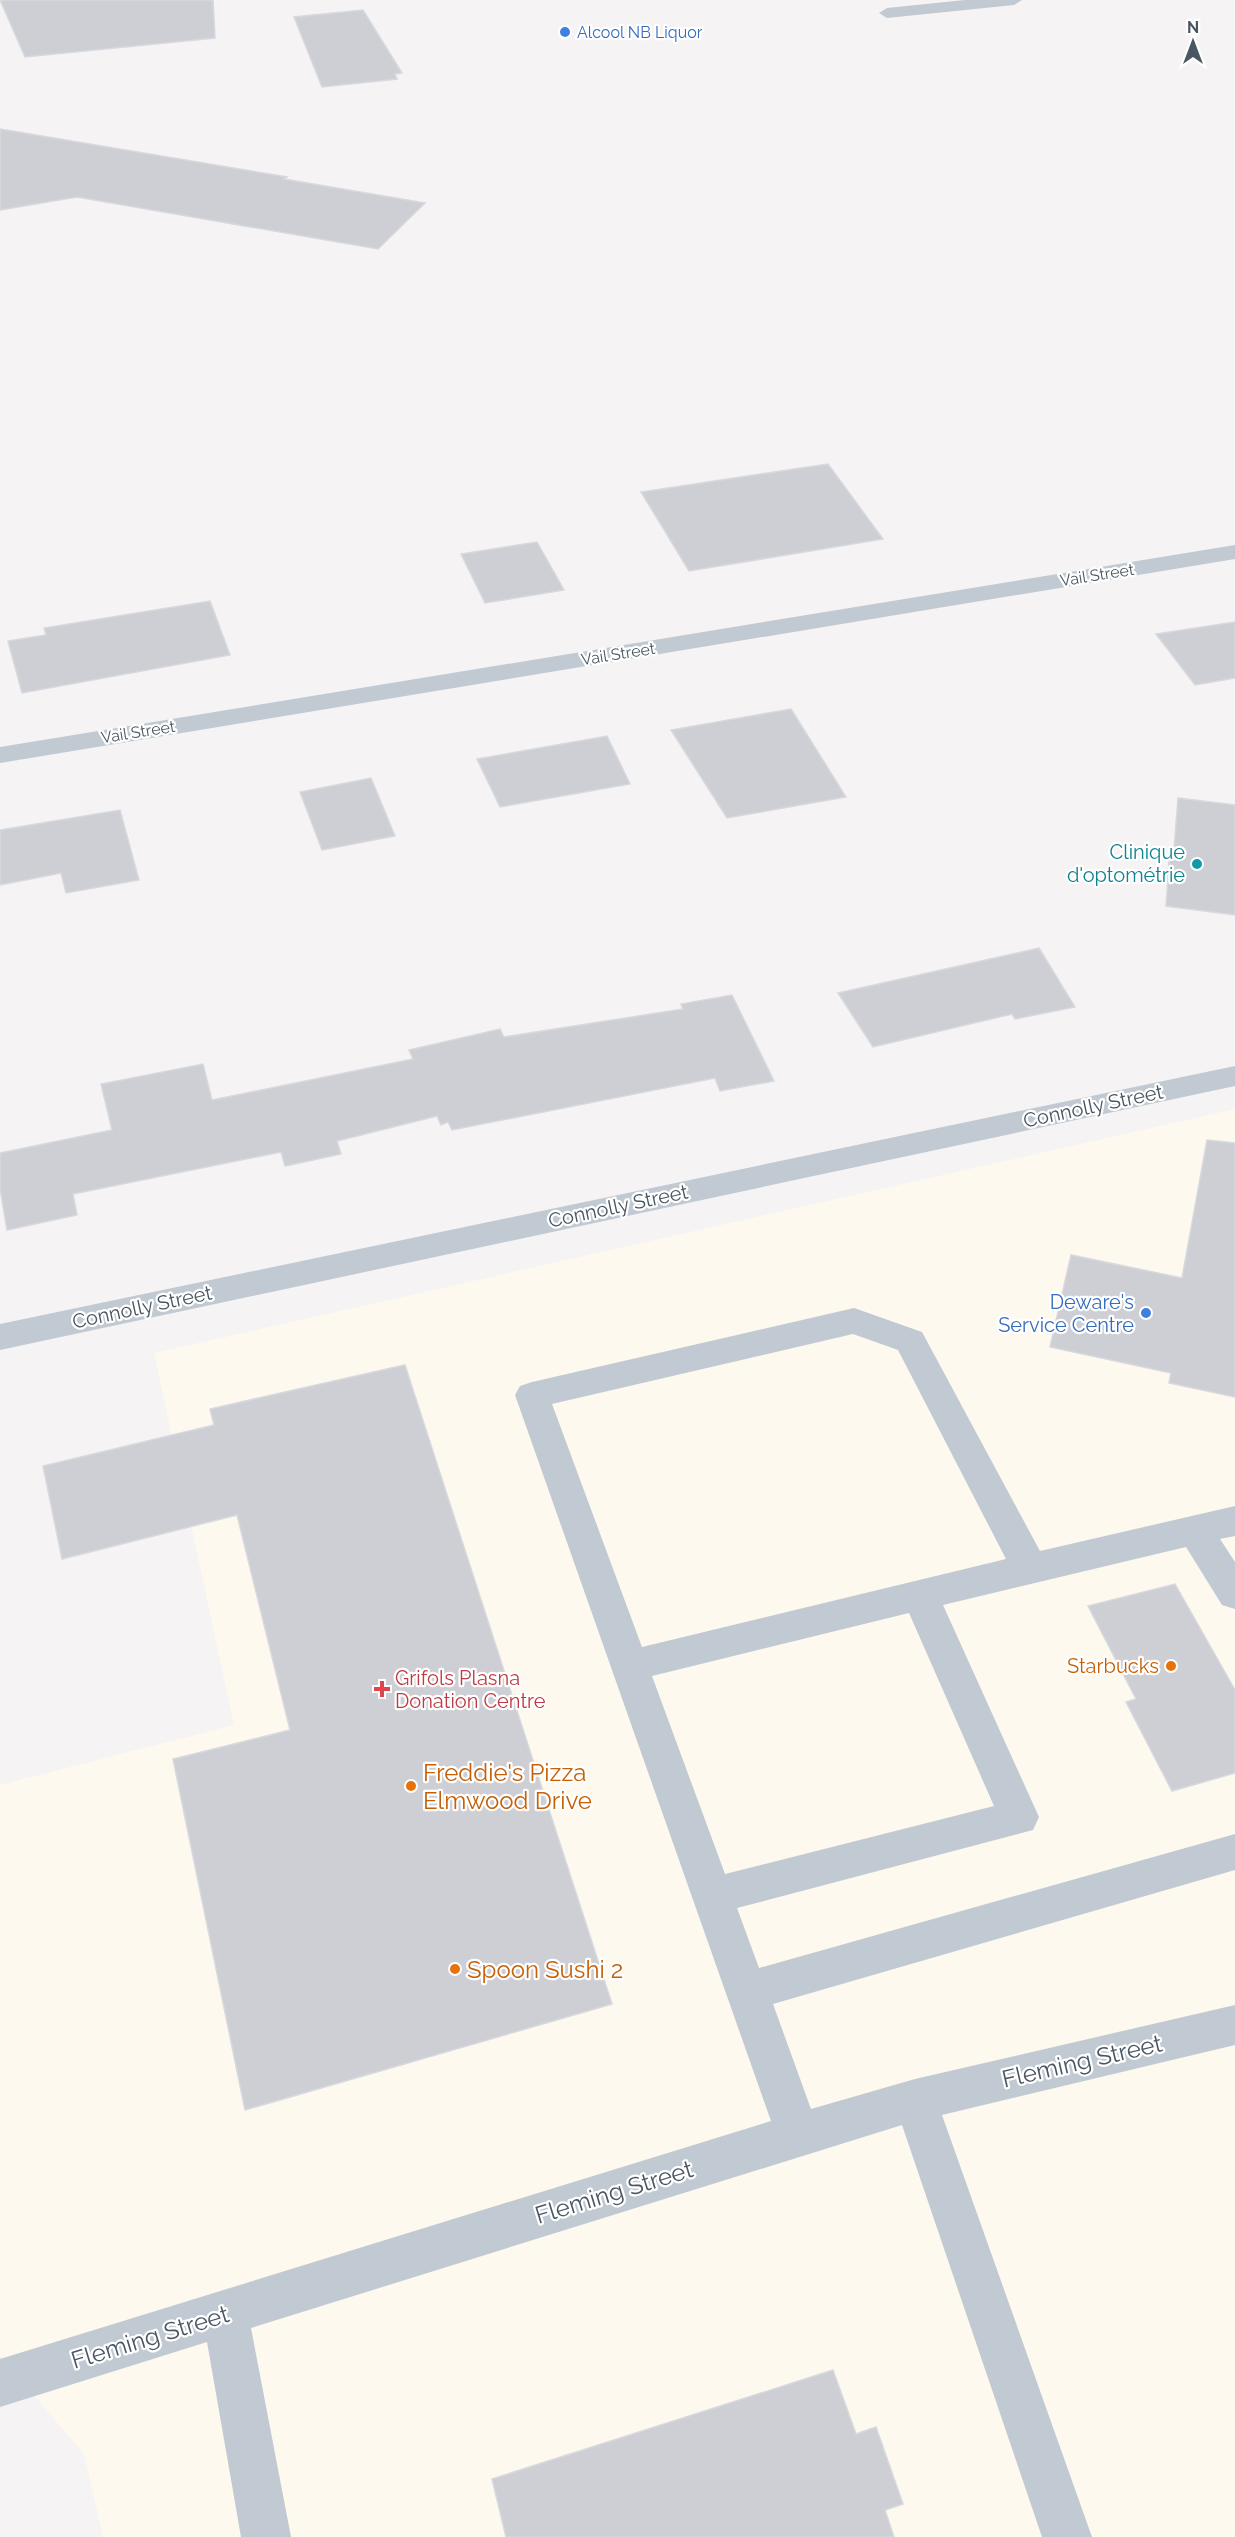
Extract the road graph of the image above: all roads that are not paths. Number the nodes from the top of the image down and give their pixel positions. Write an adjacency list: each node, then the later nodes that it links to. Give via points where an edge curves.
1 (1014, 0): 2 (street)
2 (886, 13)
3 (1235, 552): 4 (street, Vail Street)
4 (0, 755)
5 (1235, 1076): 6 (street, Connolly Street)
6 (0, 1337)
7 (1235, 1521): 8 (street)
8 (1195, 1530): 9 (street); 10 (street)
9 (1030, 1568): 11 (street); 12 (street, via 910,1341 854,1321 532,1395)
10 (1235, 1594)
11 (920, 1595): 12 (street); 14 (street, via 1019,1817)
12 (629, 1666): 14 (street)
13 (1235, 1852): 15 (street)
14 (712, 1896): 15 (street)
15 (746, 1992): 18 (street)
16 (1235, 2025): 17 (street, Fleming Street)
17 (915, 2100): 18 (street, Fleming Street); 22 (street)
18 (798, 2134): 19 (street, Fleming Street)
19 (225, 2314): 20 (street, Fleming Street); 21 (street)
20 (0, 2384)
21 (266, 2537)
22 (1067, 2537)

